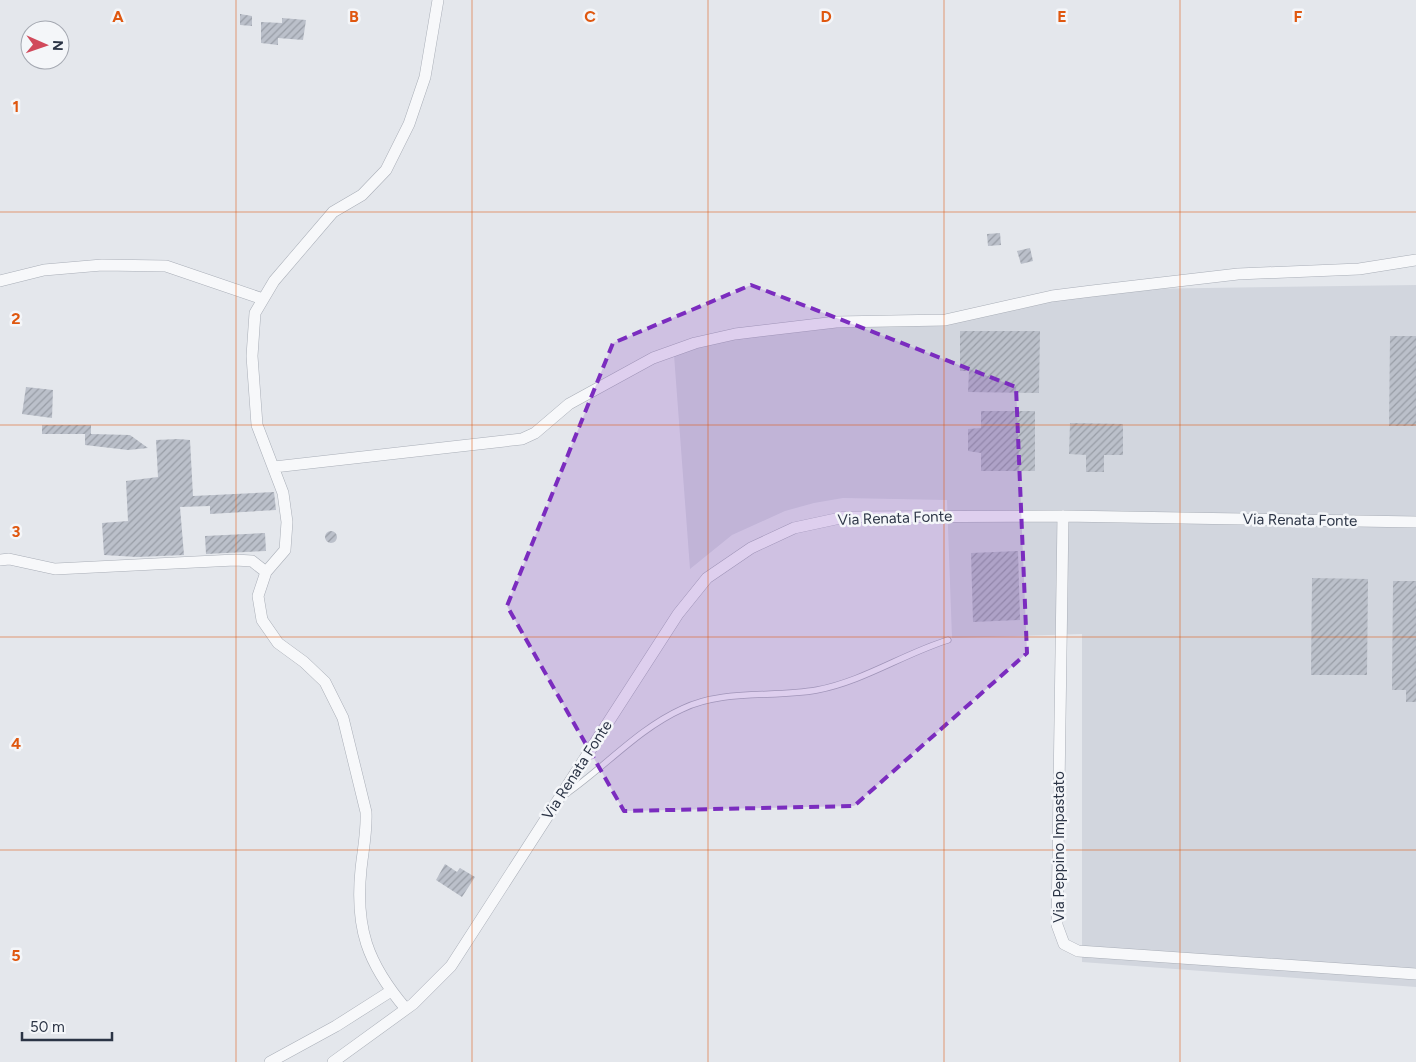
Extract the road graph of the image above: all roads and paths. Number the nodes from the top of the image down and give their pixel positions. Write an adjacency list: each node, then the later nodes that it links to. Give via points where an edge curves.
1 (438, 0): 4 (street, via 425,77 409,124 386,170 362,195 333,212 274,281)
2 (1416, 260): 5 (street, via 1359,269 1238,274 1052,296 945,320 836,322 735,334 695,343 653,358 569,404 535,433 522,439)
3 (0, 281): 4 (street, via 44,270 102,265 166,266)
4 (263, 299): 5 (street, via 255,313 253,394 257,425)
5 (274, 467): 9 (street, via 283,493 287,522 285,550)
6 (1063, 516): 7 (street, Via Renata Fonte); 11 (street, Via Renata Fonte, via 845,517 794,528 751,548 707,578 678,614); 12 (street, Via Peppino Impastato, via 1057,925 1064,944 1078,951)
7 (1416, 522)
8 (0, 560): 9 (street, via 55,569 235,560 252,561)
9 (266, 572): 13 (street, via 258,596 262,620 278,643 325,682 343,718 366,812 359,911 362,929 366,948)
10 (948, 640): 11 (lane, via 921,648 847,683 816,690 719,698 682,708 647,728)
11 (556, 801): 14 (street, Via Renata Fonte, via 450,966)
12 (1416, 974)
13 (392, 991): 14 (street); 15 (street)
14 (406, 1009): 16 (street, Via Renata Fonte)
15 (270, 1062)
16 (333, 1062)

